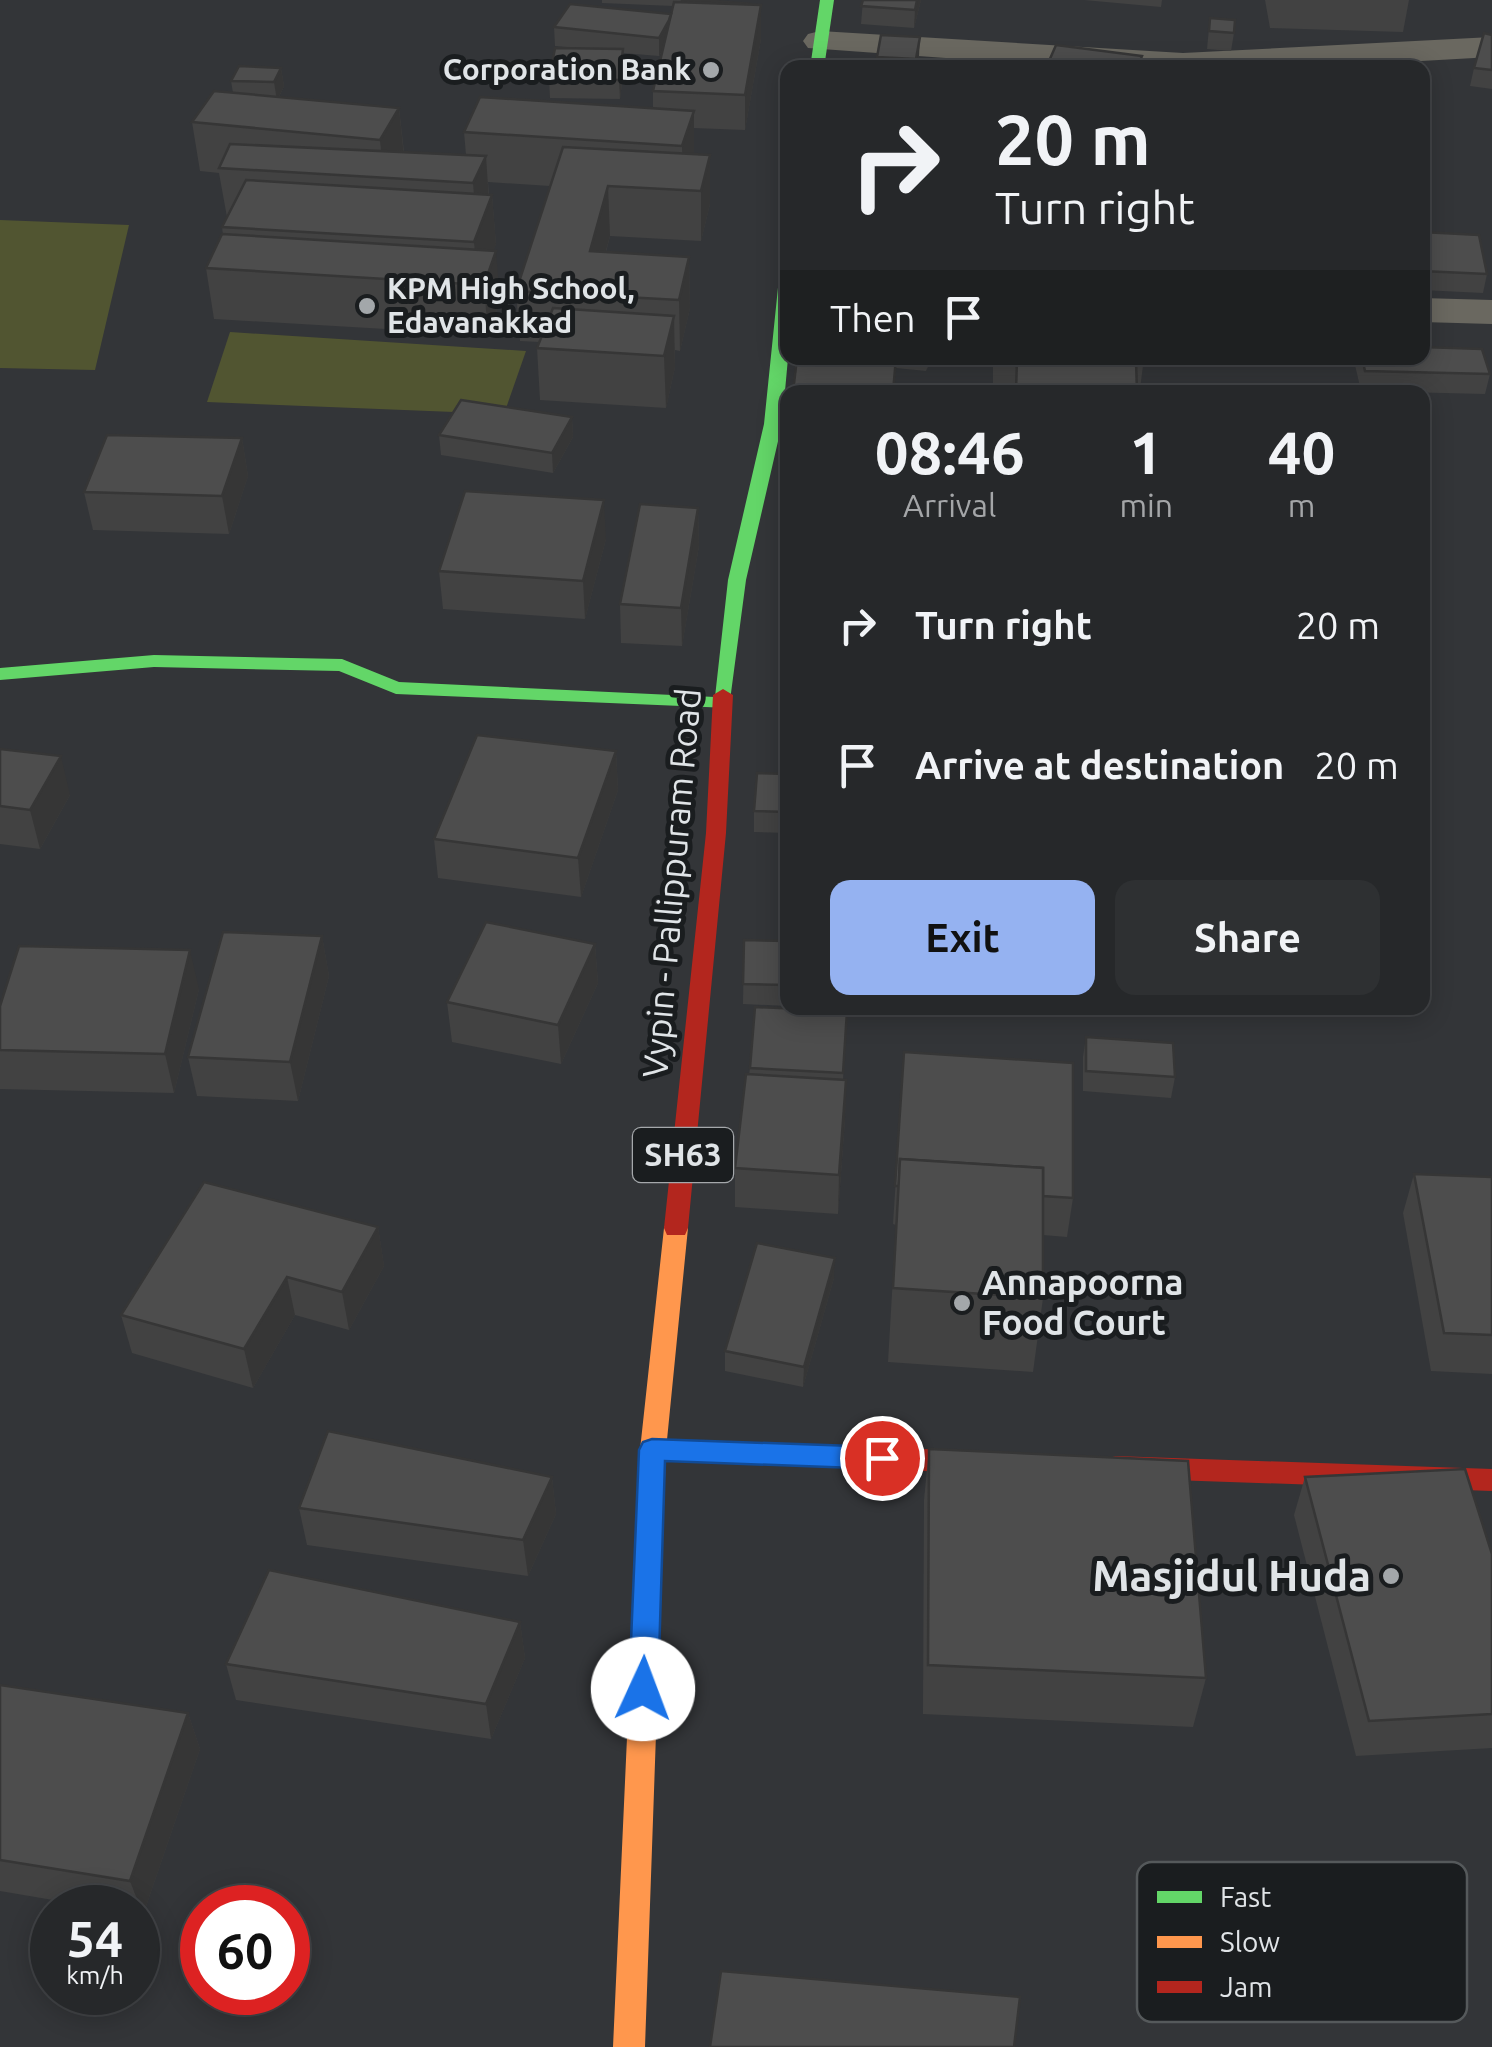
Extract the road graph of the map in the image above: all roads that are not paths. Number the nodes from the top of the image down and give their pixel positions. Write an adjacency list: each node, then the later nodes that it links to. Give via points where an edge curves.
1 (826, 0): 3 (main road)
2 (1492, 48): 5 (street)
3 (818, 54): 4 (street)
4 (1061, 60)
5 (1245, 60)
6 (1430, 310): 7 (street)
7 (1492, 312)
8 (780, 354): 10 (main road, Vypin - Pallippuram Road / SH63, via 773,424 737,580)
9 (0, 674): 10 (main road, via 154,661 342,665 396,688)
10 (722, 704): 11 (main road, Vypin - Pallippuram Road / SH63, via 716,833)
11 (652, 1450): 12 (main road); 15 (main road, Vypin - Pallippuram Road / SH63)
12 (1024, 1464)
13 (1082, 1466): 14 (main road)
14 (1492, 1480)
15 (629, 2047)

